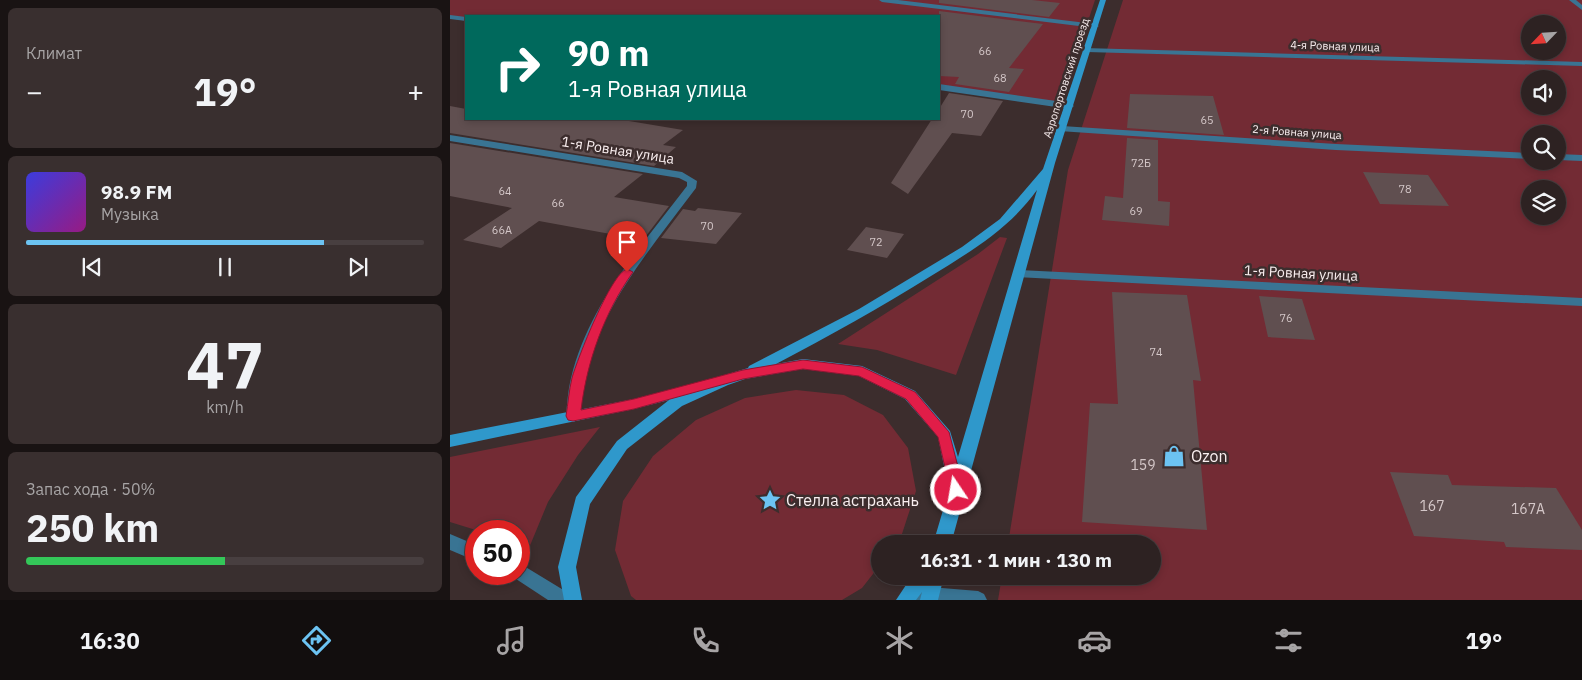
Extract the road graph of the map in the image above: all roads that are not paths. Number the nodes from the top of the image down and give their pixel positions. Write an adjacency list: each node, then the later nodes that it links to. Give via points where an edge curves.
1 (882, 0): 7 (street)
2 (1103, 0): 7 (main road, Аэропортовский проезд)
3 (1572, 0): 4 (street)
4 (1582, 8)
5 (450, 17): 6 (street)
6 (465, 19)
7 (1095, 26): 8 (main road, Аэропортовский проезд)
8 (1087, 50): 9 (street, 4-я Ровная улица); 11 (main road, Аэропортовский проезд)
9 (1582, 64)
10 (940, 87): 11 (street)
11 (1070, 106): 12 (main road, Аэропортовский проезд)
12 (1062, 129): 14 (street, 2-я Ровная улица); 17 (main road, Аэропортовский проезд)
13 (450, 138): 22 (street, 1-я Ровная улица, via 682,175 692,181 692,186 617,286 592,338 578,378)
14 (1521, 156)
15 (1566, 157): 16 (street)
16 (1582, 158)
17 (1050, 163): 18 (main road); 20 (main road, via 1029,194 1004,221 966,249 864,312)
18 (1019, 274): 19 (street, 1-я Ровная улица); 24 (main road)
19 (1582, 302)
20 (743, 374): 21 (main road); 24 (main road, via 803,364 862,371 910,395 945,436)
21 (723, 381): 22 (main road); 33 (main road, via 677,402 622,445 582,502 567,567)
22 (573, 416): 23 (main road)
23 (450, 441)
24 (956, 490): 25 (main road)
25 (944, 535)
26 (451, 544): 27 (street)
27 (465, 549)
28 (530, 578): 32 (street)
29 (916, 585): 34 (main road)
30 (932, 585): 31 (main road)
31 (928, 599): 35 (street)
32 (564, 600)
33 (573, 600)
34 (905, 600)
35 (978, 600)

